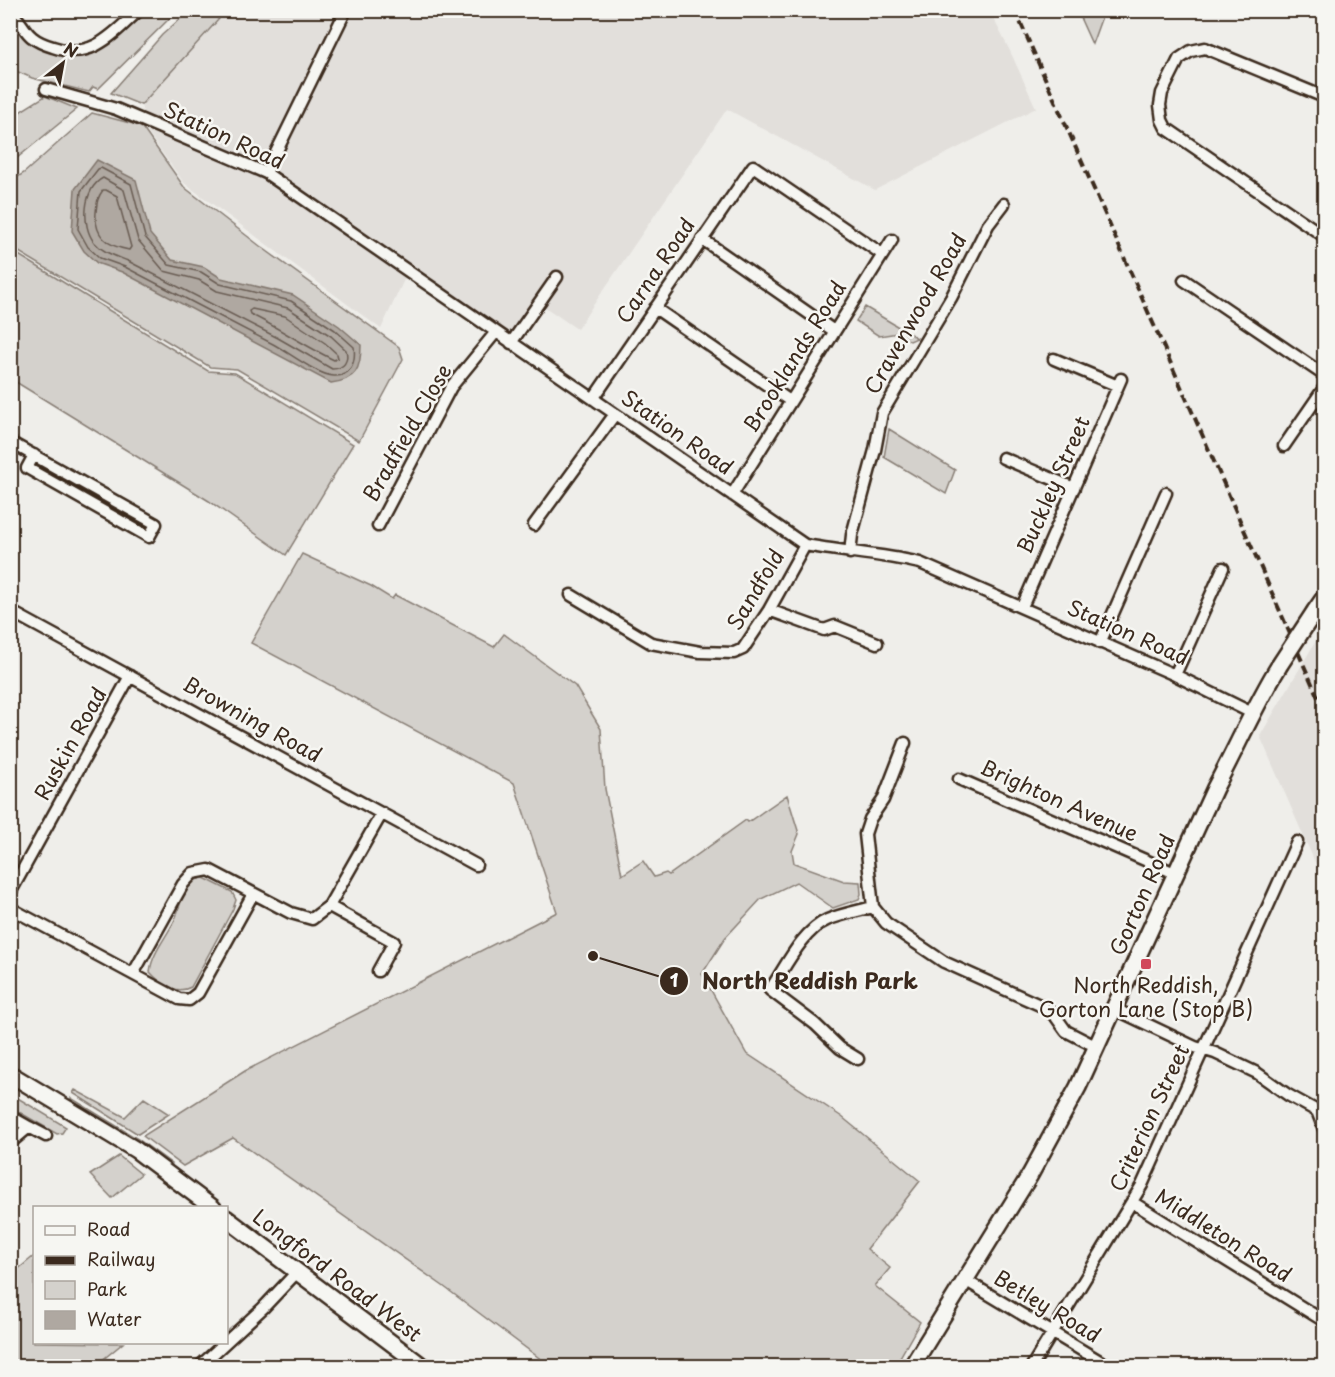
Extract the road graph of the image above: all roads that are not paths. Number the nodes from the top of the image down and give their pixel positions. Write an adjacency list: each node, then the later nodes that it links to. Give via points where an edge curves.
1 (139, 10): 3 (street, via 98,45 72,52 32,37)
2 (346, 10): 6 (street)
3 (10, 12)
4 (46, 89): 6 (street, Station Road, via 116,109)
5 (1324, 97): 8 (street, via 1205,48 1179,59 1162,93 1160,112 1166,128)
6 (266, 173): 16 (street, Station Road)
7 (1004, 204): 34 (street, Cravenwood Road, via 988,225 951,298 882,413)
8 (1324, 236)
9 (702, 239): 11 (street, Carna Road, via 753,166); 14 (street, Carna Road); 15 (street)
10 (892, 240): 11 (street, Brooklands Road)
11 (882, 254): 15 (street, Brooklands Road)
12 (557, 277): 17 (street)
13 (1184, 280): 19 (street)
14 (655, 308): 21 (street, Carna Road); 22 (street)
15 (834, 331): 22 (street, Brooklands Road)
16 (496, 332): 17 (street, Station Road); 32 (street, Bradfield Close, via 451,387)
17 (511, 343): 21 (street, Station Road)
18 (1054, 359): 28 (street, Buckley Street, via 1120,383)
19 (1324, 375)
20 (1324, 388): 25 (street)
21 (593, 399): 23 (street, Station Road)
22 (790, 401): 30 (street, Brooklands Road)
23 (615, 414): 30 (street, Station Road); 31 (street)
24 (10, 442): 26 (street)
25 (1284, 446)
26 (34, 455): 26 (street, via 156,524 149,537 27,468)
27 (1003, 458): 28 (street)
28 (1074, 488): 38 (street, Buckley Street)
29 (1166, 493): 41 (street)
30 (732, 495): 33 (street, Station Road)
31 (534, 525)
32 (378, 526)
33 (805, 545): 34 (street, Station Road); 39 (street, Sandfold)
34 (850, 553): 38 (street, Station Road, via 921,563)
35 (1223, 568): 43 (street)
36 (571, 595): 39 (street, Sandfold, via 651,643 700,652 734,653 743,649)
37 (1322, 603): 45 (main road, Gorton Road, bridge)
38 (1022, 607): 41 (street, Station Road)
39 (768, 610): 42 (street, via 824,630 835,626)
40 (10, 611): 44 (street, Browning Road)
41 (1100, 643): 43 (street, Station Road)
42 (877, 644)
43 (1175, 675): 45 (street, Station Road)
44 (130, 676): 48 (street, Browning Road); 52 (street, Ruskin Road)
45 (1252, 712): 51 (main road, Gorton Road)
46 (905, 743): 55 (street, via 865,834)
47 (958, 779): 51 (street, Brighton Avenue)
48 (382, 813): 50 (street, Browning Road); 54 (street)
49 (1297, 842): 61 (street, Criterion Street)
50 (476, 864)
51 (1177, 874): 59 (main road, Gorton Road)
52 (10, 893)
53 (253, 894): 54 (street, via 291,914 312,919); 58 (street, via 208,870 193,873); 58 (street, via 198,993 189,1000 179,999)
54 (329, 906): 57 (street, via 394,942)
55 (873, 907): 60 (street, via 886,923 944,962 1044,1007 1066,1031); 62 (street, via 815,927 770,990)
56 (10, 908): 58 (street)
57 (378, 971)
58 (133, 974)
59 (1115, 1009): 60 (main road, Gorton Road); 61 (street)
60 (1097, 1047): 74 (main road, Gorton Road, via 1030,1175)
61 (1203, 1050): 64 (street, via 1257,1072 1288,1095); 70 (street, Criterion Street)
62 (858, 1059)
63 (10, 1074): 71 (main road, via 136,1150)
64 (1320, 1107): 67 (street)
65 (15, 1119): 66 (street)
66 (29, 1127): 68 (street); 69 (street)
67 (1324, 1129)
68 (46, 1136)
69 (10, 1143)
70 (1132, 1202): 75 (street, Middleton Road); 76 (street, Criterion Street)
71 (210, 1206)
72 (228, 1220): 73 (main road, Longford Road West)
73 (297, 1272): 77 (street); 80 (main road, Longford Road West)
74 (965, 1280): 76 (street, Betley Road); 81 (main road, Gorton Road)
75 (1324, 1321)
76 (1053, 1333): 82 (street, Criterion Street); 83 (street, Betley Road)
77 (228, 1340)
78 (224, 1344): 79 (street)
79 (200, 1366)
80 (422, 1366)
81 (912, 1366)
82 (1032, 1366)
83 (1108, 1366)

